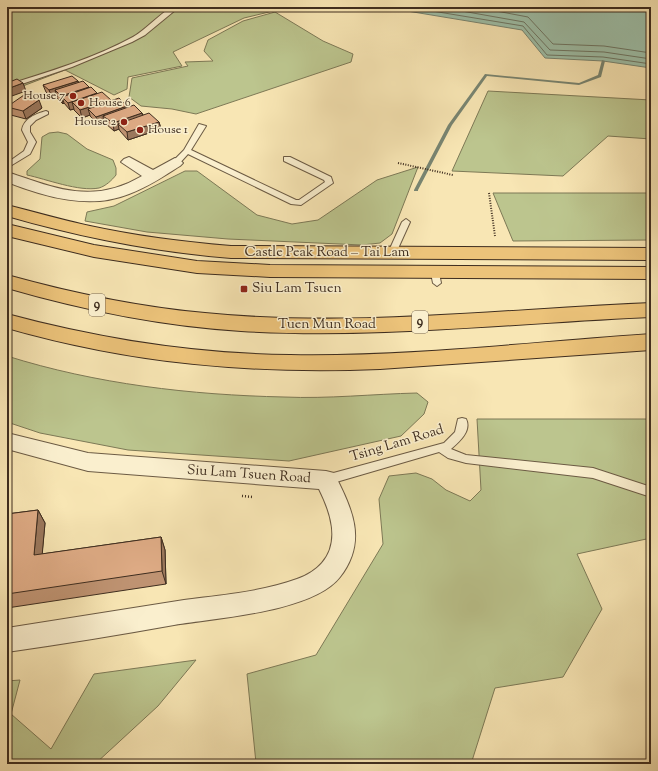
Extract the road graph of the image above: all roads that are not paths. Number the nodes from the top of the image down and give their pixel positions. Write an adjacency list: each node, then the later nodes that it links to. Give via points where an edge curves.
1 (176, 7): 2 (lane, via 131,40)
2 (7, 87)
3 (46, 113): 9 (lane, via 33,118 26,126 32,142 30,149)
4 (202, 126): 5 (lane)
5 (187, 151): 6 (lane, via 294,202 301,203 329,183 328,179); 8 (lane)
6 (287, 159)
7 (129, 162): 11 (street)
8 (175, 163): 11 (street)
9 (7, 166)
10 (7, 176): 11 (street, via 44,188 91,197 121,192)
11 (152, 176)
12 (7, 210): 15 (main road, Castle Peak Road – Tai Lam, via 65,225 192,250)
13 (406, 222): 15 (lane)
14 (7, 230): 17 (main road, Castle Peak Road – Tai Lam, via 94,251 197,267 436,278)
15 (392, 253): 16 (main road, Castle Peak Road – Tai Lam)
16 (651, 254)
17 (651, 272)
18 (7, 281): 19 (main road, Tuen Mun Road / 9, via 52,295 120,310 189,319 273,325 368,325)
19 (651, 310)
20 (7, 321): 21 (main road, via 56,336 124,350 201,359 290,363 394,360)
21 (651, 342)
22 (462, 422): 24 (lane, Tsing Lam Road, via 460,434 451,444)
23 (7, 441): 25 (street, Siu Lam Tsuen Road, via 88,462)
24 (441, 448): 25 (lane, Tsing Lam Road); 26 (lane, via 466,459 593,473)
25 (326, 480): 27 (street, Siu Lam Tsuen Road, via 340,505 345,537 336,563 320,580 268,598)
26 (651, 492)
27 (7, 640)

